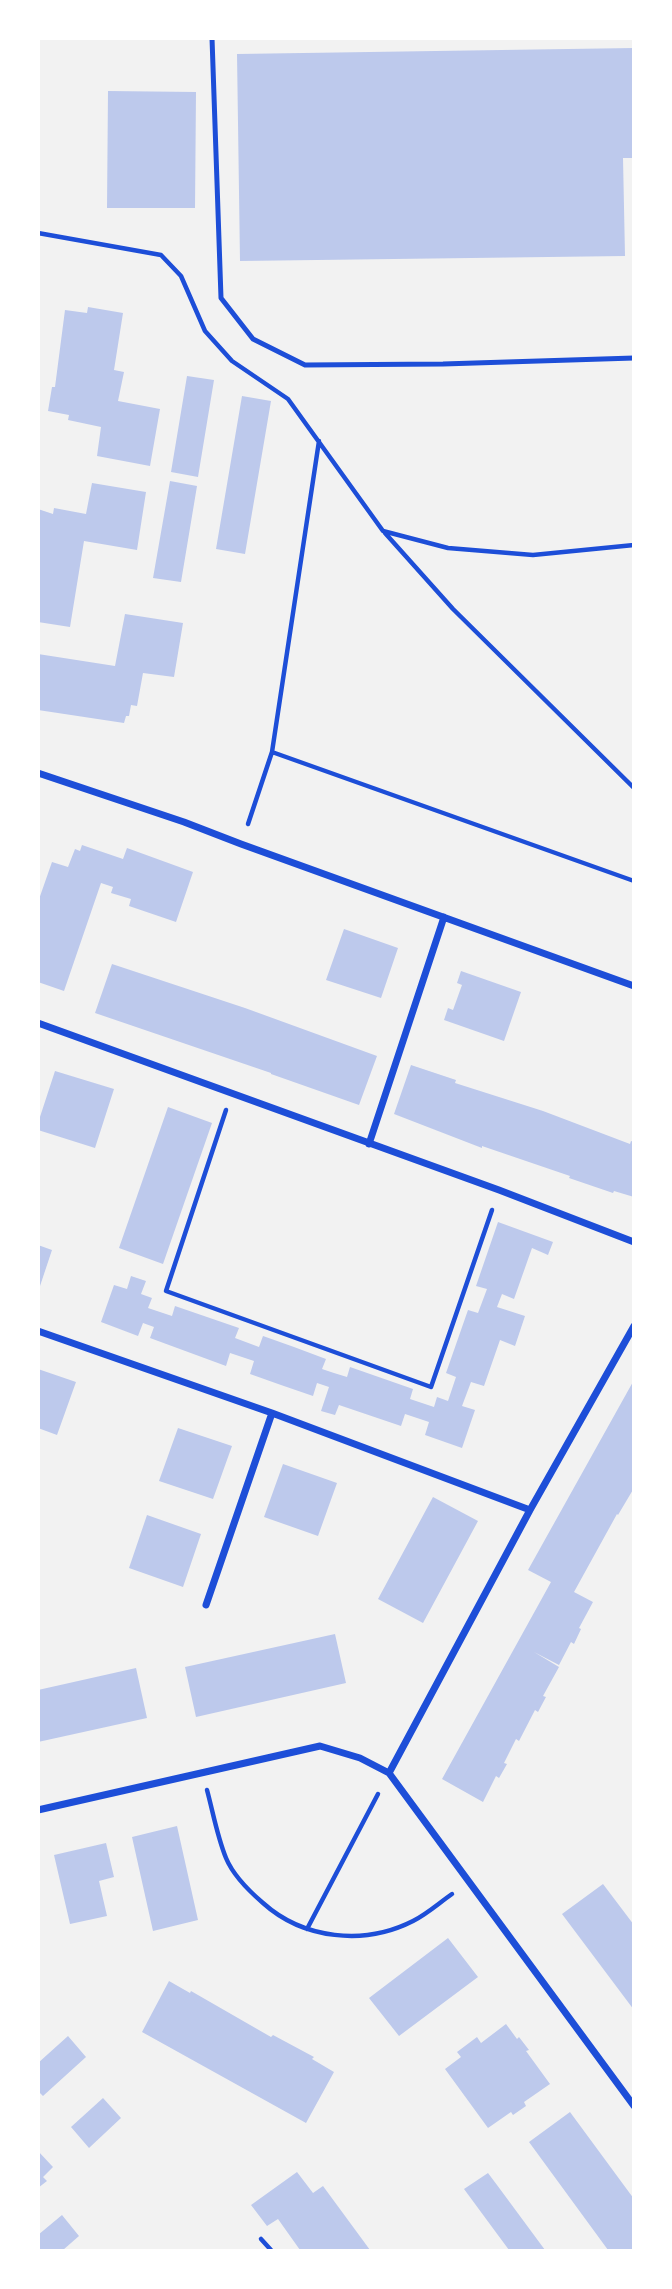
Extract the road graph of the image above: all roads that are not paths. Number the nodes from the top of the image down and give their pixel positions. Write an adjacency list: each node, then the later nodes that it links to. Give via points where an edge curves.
1 (212, 38): 2 (lane, via 221,298 253,339 305,365)
2 (634, 358)
3 (38, 774): 4 (street)
4 (444, 917): 5 (street); 7 (street)
5 (634, 986)
6 (38, 1023): 7 (street)
7 (369, 1144): 8 (street)
8 (634, 1242)
9 (634, 1326): 12 (street)
10 (38, 1331): 11 (street)
11 (272, 1413): 12 (street); 13 (street)
12 (530, 1510): 14 (street)
13 (206, 1605)
14 (389, 1773): 15 (street, via 320,1746); 16 (street)
15 (38, 1810)
16 (634, 2106)

